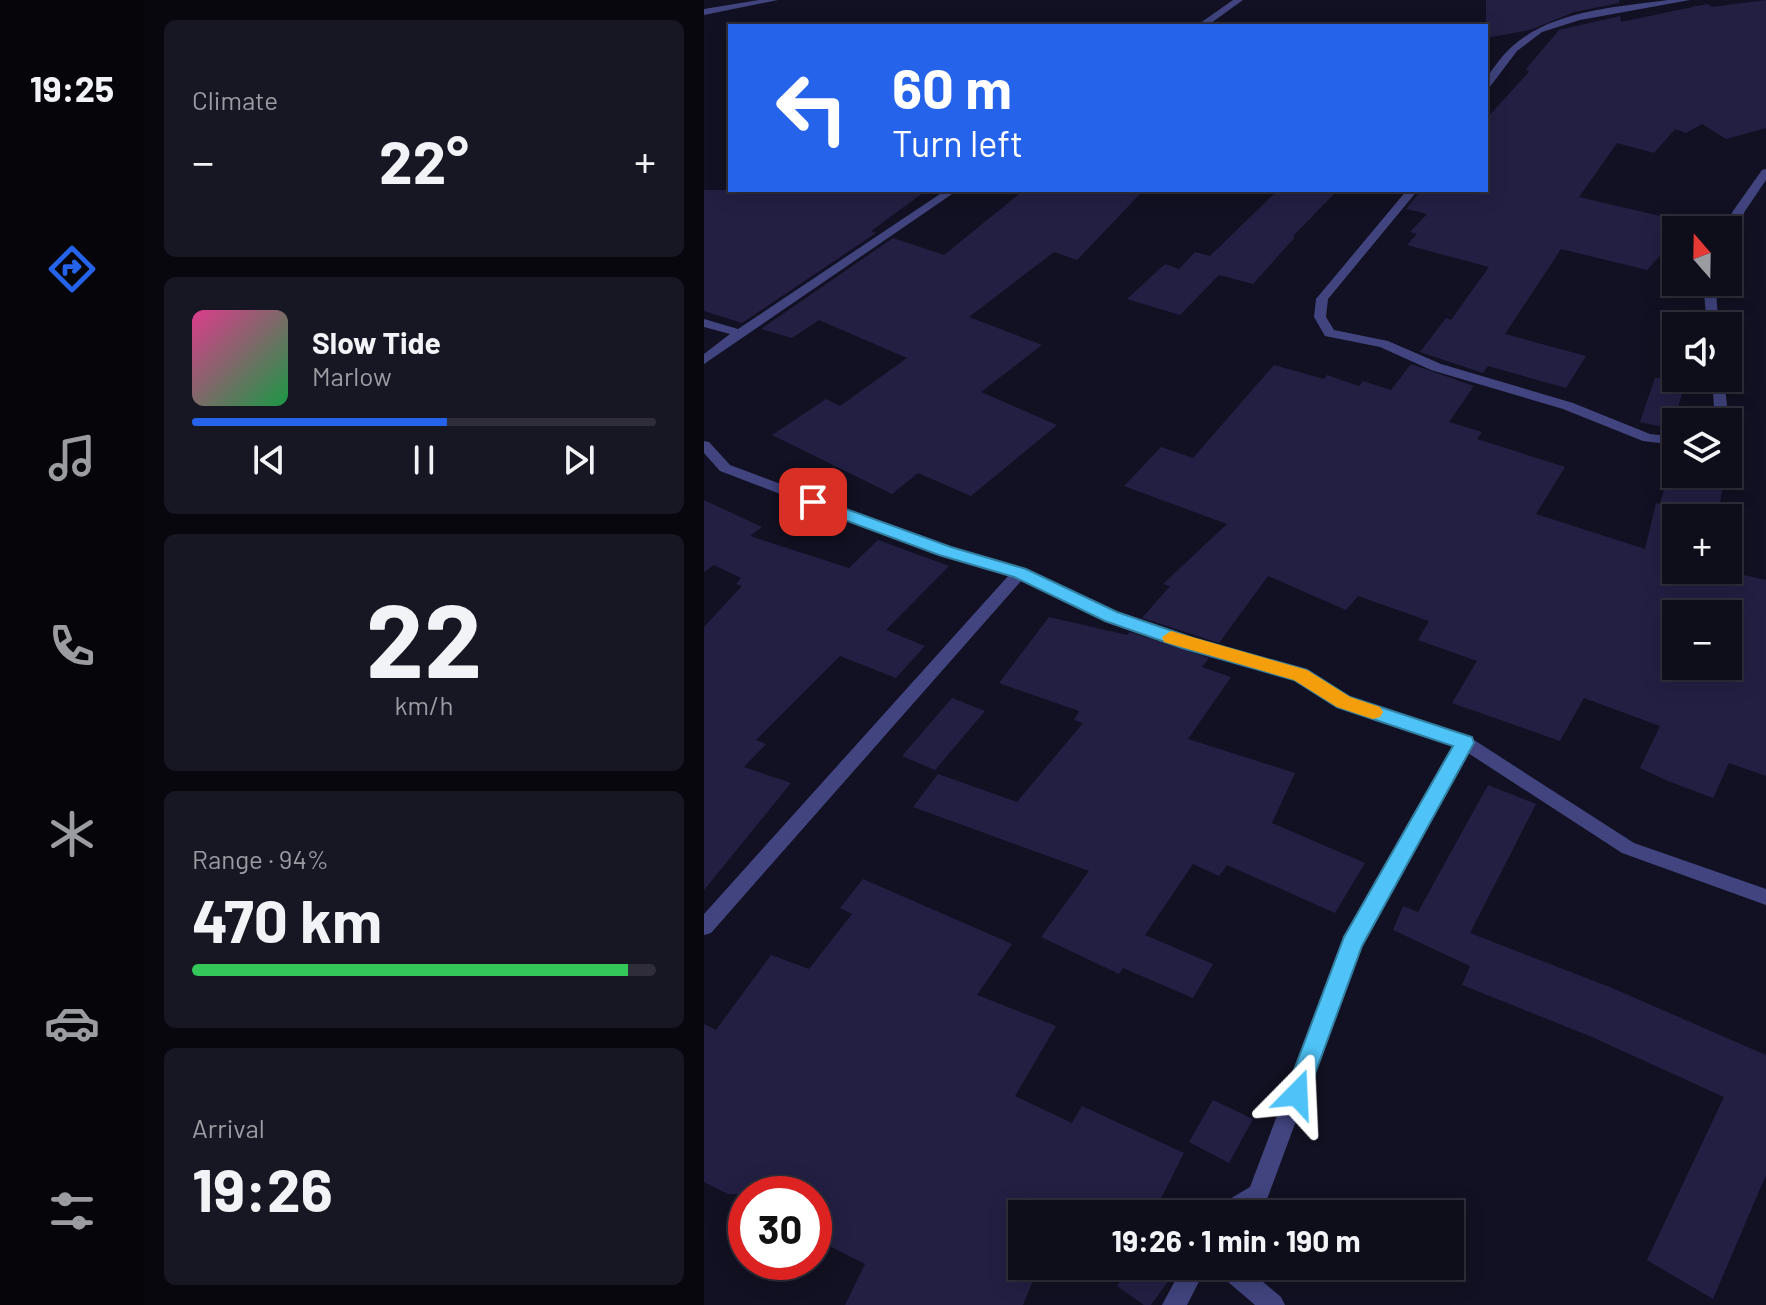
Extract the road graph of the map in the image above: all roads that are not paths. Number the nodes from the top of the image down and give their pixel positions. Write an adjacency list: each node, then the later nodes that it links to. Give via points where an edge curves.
1 (774, 0): 4 (street)
2 (1239, 0): 5 (street)
3 (1686, 0): 6 (street, via 1551,26 1525,38)
4 (704, 12)
5 (1204, 24)
6 (1488, 83)
7 (1766, 172): 10 (street)
8 (950, 192): 12 (street)
9 (1411, 192): 14 (street, via 1322,299 1320,317 1329,333 1384,344 1436,367)
10 (1736, 216)
11 (704, 323): 12 (street)
12 (740, 333): 13 (street)
13 (704, 360)
14 (1662, 440)
15 (704, 445): 16 (street, via 725,468 945,551)
16 (1020, 573): 17 (street, via 1111,616 1301,675 1343,702); 19 (street)
17 (1465, 743): 18 (street, via 1628,848); 20 (street, via 1352,943 1258,1194)
18 (1766, 897)
19 (704, 927)
20 (1248, 1200)
21 (1188, 1280): 23 (street)
22 (1243, 1280): 24 (street)
23 (1174, 1305)
24 (1273, 1305)

